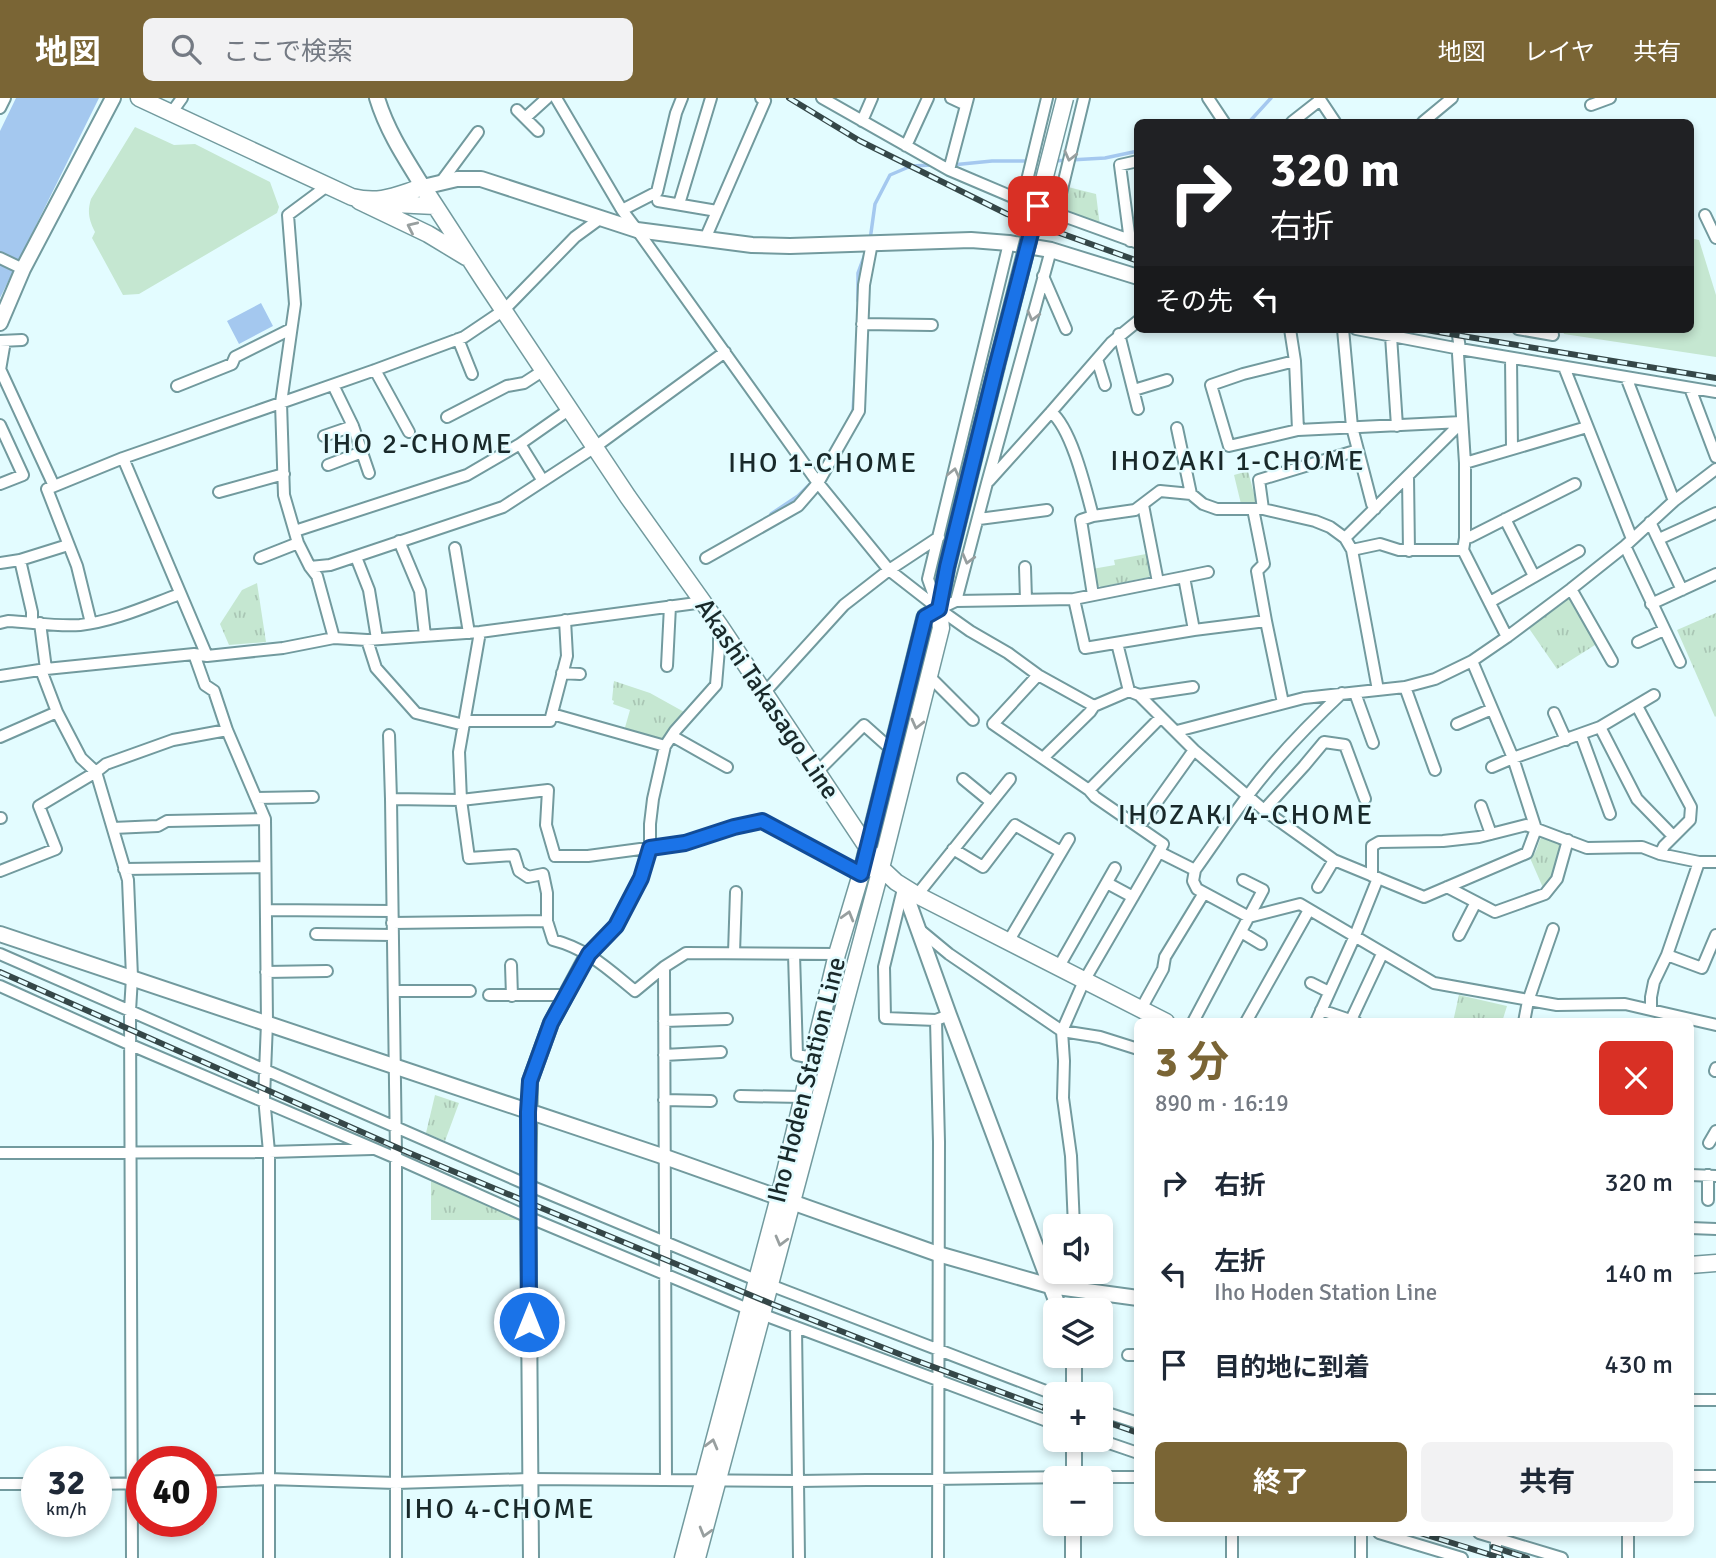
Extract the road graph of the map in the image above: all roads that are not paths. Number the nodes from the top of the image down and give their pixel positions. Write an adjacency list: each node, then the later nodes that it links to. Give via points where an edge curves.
1 (5, 98): 24 (street)
2 (113, 98): 59 (street)
3 (182, 98): 25 (street)
4 (377, 98): 38 (street, via 396,144)
5 (547, 98): 31 (street, via 521,114)
6 (556, 98): 45 (street)
7 (682, 98): 45 (street, via 657,192)
8 (710, 98): 43 (street)
9 (761, 98): 46 (street, via 765,100)
10 (872, 98): 30 (street)
11 (928, 98): 33 (street)
12 (951, 98): 22 (street)
13 (1048, 98): 42 (street)
14 (1065, 98): 182 (main road, Iho Hoden Station Line, bridge)
15 (1084, 98): 47 (street, one-way to 47)
16 (1208, 98): 27 (street)
17 (1452, 98): 26 (street)
18 (1610, 98): 23 (street)
19 (146, 99): 25 (main road, Akashi Takasago Line)
20 (1320, 99): 28 (street); 29 (street)
21 (828, 100): 30 (street)
22 (967, 102): 35 (street)
23 (1591, 106)
24 (0, 108)
25 (172, 112): 37 (main road, Akashi Takasago Line)
26 (1435, 118)
27 (1222, 119)
28 (1296, 119)
29 (1333, 119)
30 (862, 121): 33 (street)
31 (538, 131)
32 (478, 132): 36 (street)
33 (906, 146): 35 (street)
34 (1134, 162): 53 (street, via 1120,165)
35 (949, 170): 42 (street)
36 (441, 182): 38 (street); 49 (street, via 481,179)
37 (327, 186): 39 (main road, Akashi Takasago Line); 67 (street, via 288,215 295,304)
38 (424, 187): 40 (main road, Akashi Takasago Line); 44 (main road, Akashi Takasago Line)
39 (352, 197): 40 (main road, Akashi Takasago Line); 58 (main road, Akashi Takasago Line, one-way to 39)
40 (379, 200): 44 (main road, Akashi Takasago Line)
41 (659, 201): 43 (street)
42 (1022, 201): 47 (street)
43 (679, 204): 46 (street)
44 (435, 206): 58 (main road, Akashi Takasago Line)
45 (622, 210): 50 (street)
46 (717, 211): 52 (street)
47 (1056, 214): 53 (street)
48 (1705, 215): 51 (street)
49 (601, 218): 50 (street); 62 (street, via 575,237)
50 (637, 230): 52 (street); 81 (street)
51 (1716, 238)
52 (705, 239): 54 (street, via 790,246)
53 (1134, 242)
54 (872, 243): 55 (street); 64 (street)
55 (1009, 243): 56 (street); 146 (street, one-way to 55)
56 (1051, 250): 60 (street); 61 (street)
57 (0, 258): 59 (street)
58 (471, 261): 62 (main road, Akashi Takasago Line)
59 (23, 269): 63 (street)
60 (1134, 275)
61 (1043, 276): 68 (street); 129 (street, one-way to 129)
62 (504, 310): 77 (street); 87 (main road, Akashi Takasago Line)
63 (0, 323)
64 (862, 324): 66 (street); 128 (street, via 859,411)
65 (1134, 324): 74 (street)
66 (932, 325)
67 (291, 329): 94 (street, via 235,357 232,365); 99 (street)
68 (1066, 329)
69 (1291, 333): 84 (street)
70 (1343, 333): 108 (street)
71 (1376, 333): 76 (street)
72 (1458, 333): 80 (street)
73 (1541, 333): 75 (street)
74 (1119, 334): 83 (street); 96 (street)
75 (1553, 335)
76 (1391, 336): 80 (street); 107 (street)
77 (458, 339): 86 (street); 89 (street)
78 (22, 340): 79 (street)
79 (3, 341): 88 (street)
80 (1460, 349): 82 (street); 104 (street)
81 (725, 352): 115 (street); 128 (street)
82 (1511, 358): 85 (street); 116 (street)
83 (1097, 359): 93 (street); 102 (street)
84 (1295, 361): 111 (street); 111 (street, via 1211,385 1229,446)
85 (1564, 367): 90 (street); 109 (street)
86 (374, 370): 92 (street); 112 (street)
87 (544, 370): 100 (main road, Akashi Takasago Line); 103 (street)
88 (2, 373): 97 (street); 132 (street)
89 (472, 374)
90 (1626, 377): 95 (street); 135 (street)
91 (1167, 380): 96 (street)
92 (333, 385): 99 (street); 106 (street)
93 (1105, 385)
94 (177, 386)
95 (1690, 388): 98 (street); 119 (street)
96 (1134, 390): 101 (street)
97 (0, 391)
98 (1716, 392)
99 (281, 403): 120 (street); 125 (street)
100 (570, 409): 114 (street); 115 (main road, Akashi Takasago Line)
101 (1138, 409)
102 (1051, 412): 129 (street); 141 (street, via 1070,442)
103 (447, 417)
104 (1462, 422): 107 (street); 121 (street); 126 (street)
105 (0, 425): 130 (street, via 23,475)
106 (352, 426): 113 (street); 118 (street)
107 (1397, 426): 108 (street)
108 (1352, 427): 111 (street); 117 (street)
109 (1587, 427): 116 (street); 151 (street)
110 (1177, 428): 134 (street)
111 (1298, 430)
112 (409, 432)
113 (324, 436)
114 (520, 444): 127 (street); 145 (street, via 467,475)
115 (595, 447): 127 (street); 179 (main road, Akashi Takasago Line)
116 (1512, 449): 121 (street)
117 (1358, 450): 137 (street, via 1259,480); 138 (street)
118 (362, 452): 122 (street); 124 (street)
119 (1716, 457)
120 (123, 458): 132 (street); 173 (street)
121 (1465, 463): 148 (street)
122 (328, 464)
123 (1716, 469): 135 (street)
124 (369, 473)
125 (284, 474): 133 (street); 145 (street, via 284,495)
126 (1408, 476): 138 (street); 156 (street)
127 (543, 481): 150 (street, via 503,508)
128 (818, 483): 160 (street, via 798,506); 165 (street)
129 (987, 483): 142 (street)
130 (0, 484)
131 (1575, 484): 143 (street)
132 (54, 486): 152 (street, via 47,489)
133 (219, 492)
134 (1191, 494): 136 (street, via 1160,491); 137 (street, via 1209,507)
135 (1674, 501): 144 (street)
136 (1143, 505): 141 (street); 170 (street)
137 (1258, 509): 147 (street, via 1315,521); 184 (street, via 1264,564 1257,571)
138 (1375, 509): 147 (street)
139 (1047, 510): 142 (street)
140 (1716, 513): 149 (street)
141 (1093, 516): 174 (street, via 1082,520)
142 (979, 519): 177 (street, one-way to 177)
143 (1505, 519): 148 (street); 168 (street)
144 (1650, 522): 149 (street); 151 (street)
145 (297, 537): 159 (street); 163 (street)
146 (939, 537): 165 (street); 182 (street, via 928,579)
147 (1345, 538): 154 (street)
148 (1465, 538): 155 (street)
149 (1659, 539): 172 (street)
150 (399, 541): 158 (street); 192 (street, via 420,591)
151 (1628, 542): 171 (street); 180 (street)
152 (68, 545): 161 (street); 187 (street, via 78,566)
153 (455, 548): 191 (street)
154 (1352, 550): 156 (street, via 1380,544); 212 (street)
155 (1463, 550): 156 (street); 178 (street)
156 (1409, 551)
157 (1579, 551): 168 (street)
158 (356, 557): 163 (street); 195 (street, via 369,590)
159 (260, 558)
160 (706, 558)
161 (20, 560): 162 (street); 186 (street)
162 (0, 563)
163 (310, 567): 194 (street, via 317,576)
164 (1025, 568): 176 (street)
165 (889, 570): 182 (street); 213 (street, via 844,605)
166 (1208, 572): 169 (street)
167 (1716, 574): 172 (street)
168 (1534, 576): 178 (street)
169 (1184, 577): 170 (street); 189 (street)
170 (1158, 582): 174 (street)
171 (1571, 589): 193 (street); 201 (street)
172 (1682, 590): 180 (street)
173 (180, 594): 187 (street); 199 (street)
174 (1093, 595): 175 (street)
175 (1074, 599): 176 (street); 197 (street, via 1085,648)
176 (1026, 600): 177 (street)
177 (956, 601): 182 (street)
178 (1490, 602): 193 (street)
179 (704, 603): 181 (street); 188 (main road, Akashi Takasago Line)
180 (1651, 604): 190 (street)
181 (670, 606): 183 (street); 203 (street)
182 (939, 609): 207 (street); 209 (main road, Iho Hoden Station Line, via 941,628); 239 (main road, Iho Hoden Station Line, via 925,617)
183 (565, 620): 191 (street); 205 (street, via 567,656)
184 (1266, 621): 189 (street); 218 (street)
185 (0, 623): 186 (street)
186 (36, 623): 187 (street); 204 (street)
187 (91, 623)
188 (720, 626): 213 (main road, Akashi Takasago Line); 234 (street, via 716,685)
189 (1194, 630): 197 (street)
190 (1664, 630): 196 (street); 202 (street)
191 (475, 632): 192 (street); 227 (street)
192 (425, 636): 195 (street)
193 (1507, 636): 200 (street)
194 (334, 638): 195 (street); 199 (street)
195 (372, 639): 227 (street, via 376,668 416,713)
196 (1638, 642)
197 (1117, 643): 214 (street)
198 (194, 654): 199 (street); 204 (street); 230 (street, via 205,685 214,691)
199 (207, 656)
200 (1472, 661): 211 (street); 221 (street)
201 (1612, 661)
202 (1680, 662)
203 (667, 666)
204 (43, 670): 208 (street); 222 (street)
205 (562, 673): 206 (street); 224 (street)
206 (580, 674)
207 (1038, 675): 219 (street); 241 (street, via 993,724)
208 (0, 676)
209 (929, 676): 226 (street); 279 (main road, Iho Hoden Station Line, one-way to 279)
210 (1193, 687): 214 (street)
211 (1405, 687): 212 (street); 245 (street)
212 (1378, 690): 216 (street)
213 (765, 692): 247 (main road, Akashi Takasago Line)
214 (1134, 693): 219 (street); 225 (street)
215 (1342, 693): 216 (street); 218 (street); 252 (street)
216 (1355, 693): 237 (street)
217 (1654, 695): 220 (street)
218 (1283, 703): 231 (street)
219 (1094, 706): 241 (street)
220 (1637, 706): 229 (street); 266 (street, via 1691,807 1690,820)
221 (1492, 709): 228 (street); 242 (street)
222 (57, 712): 235 (street); 246 (street, via 81,758)
223 (1554, 713): 236 (street)
224 (552, 714): 227 (street, via 550,721); 238 (street)
225 (1161, 718): 231 (street); 250 (street)
226 (973, 720)
227 (465, 723): 256 (street, via 459,752)
228 (1457, 724)
229 (1601, 727): 232 (street); 266 (street, via 1637,799)
230 (227, 730): 246 (street, via 173,740 106,764); 253 (street)
231 (1177, 731): 240 (street)
232 (1581, 734): 236 (street); 260 (street, via 1605,788)
233 (389, 735): 254 (street)
234 (672, 736): 238 (street); 243 (street)
235 (0, 737)
236 (1566, 740): 242 (street)
237 (1373, 743)
238 (665, 746): 269 (street, via 653,799)
239 (892, 750): 247 (street, via 864,725); 270 (main road, Iho Hoden Station Line)
240 (1194, 750): 252 (street); 262 (street)
241 (1043, 758): 250 (street)
242 (1513, 758): 244 (street); 264 (street)
243 (727, 767)
244 (1492, 767)
245 (1435, 770)
246 (96, 772): 263 (street); 283 (street, via 38,806 56,849)
247 (817, 772): 270 (main road, Akashi Takasago Line)
248 (963, 779): 257 (street)
249 (1010, 779): 257 (street)
250 (1088, 790): 262 (street)
251 (313, 797): 253 (street)
252 (1247, 797): 259 (street); 282 (street)
253 (256, 798): 261 (street)
254 (391, 799): 256 (street); 297 (street)
255 (1365, 799): 259 (street, via 1345,745 1324,741)
256 (461, 800): 269 (street, via 548,790 546,825 555,856); 299 (street, via 469,858 514,855 519,872 528,877 543,874)
257 (991, 802): 271 (street)
258 (1481, 806): 265 (street)
259 (1264, 810): 275 (street)
260 (1610, 814)
261 (265, 819): 263 (street, via 167,821 158,826); 278 (street)
262 (1139, 827): 273 (street, via 1163,844)
263 (113, 828): 281 (street)
264 (1536, 829): 265 (street, via 1525,825); 268 (street); 289 (street, via 1527,853)
265 (1491, 834): 285 (street, via 1443,841 1379,842 1372,846)
266 (1673, 836): 274 (street)
267 (1069, 839): 272 (street)
268 (1568, 840): 274 (street, via 1587,848 1642,847); 294 (street, via 1557,879 1545,894 1495,912)
269 (650, 848): 284 (street, via 762,821); 314 (street, via 641,878 616,926)
270 (867, 848): 279 (main road, Akashi Takasago Line); 284 (main road, Iho Hoden Station Line)
271 (954, 849): 272 (street, via 983,867 1015,825); 290 (street)
272 (1061, 852): 310 (street)
273 (1159, 852): 282 (street); 293 (street)
274 (1660, 854): 276 (street)
275 (1334, 860): 285 (street); 288 (street)
276 (1699, 862): 277 (street); 318 (street)
277 (1716, 862)
278 (265, 867): 281 (street); 295 (street)
279 (881, 868): 284 (street); 290 (main road, Akashi Takasago Line); 379 (main road, Iho Hoden Station Line)
280 (1115, 868): 287 (street)
281 (124, 869): 324 (street)
282 (1195, 870): 292 (street, via 1193,881)
283 (0, 871)
284 (861, 874): 316 (main road, Iho Hoden Station Line, one-way to 284)
285 (1375, 877): 289 (street, via 1424,897); 309 (street)
286 (1243, 880): 298 (street, via 1263,890)
287 (1107, 883): 293 (street); 321 (street)
288 (1318, 887)
289 (1447, 887): 294 (street)
290 (910, 891): 302 (street); 310 (main road, Akashi Takasago Line); 339 (street, via 884,967 886,1018)
291 (736, 892): 312 (street)
292 (1204, 893): 298 (street); 335 (street, via 1165,957)
293 (1133, 897): 325 (street)
294 (1476, 902): 308 (street)
295 (266, 910): 297 (street); 323 (street)
296 (1309, 910): 298 (street, via 1300,904); 309 (street); 342 (street)
297 (392, 911): 300 (street)
298 (1249, 917): 303 (street)
299 (547, 921): 300 (street); 314 (street, via 553,940)
300 (392, 923): 307 (street)
301 (1553, 929): 334 (street)
302 (920, 930): 339 (street); 353 (street)
303 (1241, 932): 311 (street); 341 (street)
304 (0, 933): 324 (street)
305 (316, 934): 307 (street, via 331,939)
306 (1716, 934): 318 (street, via 1702,968)
307 (393, 935): 328 (street)
308 (1459, 935)
309 (1354, 937): 317 (street); 330 (street)
310 (1008, 942): 321 (main road, Akashi Takasago Line)
311 (1261, 944)
312 (734, 953): 315 (street); 320 (street, via 686,953)
313 (0, 954): 338 (street)
314 (589, 954): 320 (street, via 635,991); 331 (street)
315 (794, 954): 316 (street); 358 (street, via 797,1055)
316 (837, 954): 358 (main road, Iho Hoden Station Line)
317 (1382, 954): 334 (street, via 1434,983); 345 (street)
318 (1667, 955): 337 (street, via 1654,982)
319 (512, 965): 333 (street)
320 (664, 967): 349 (street)
321 (1058, 968): 325 (main road, Akashi Takasago Line)
322 (327, 971): 323 (street)
323 (266, 972): 350 (street)
324 (132, 977): 338 (street); 350 (street)
325 (1084, 981): 335 (main road, Akashi Takasago Line); 353 (street)
326 (1311, 983): 330 (street)
327 (0, 986): 354 (street)
328 (394, 991): 329 (street); 359 (street)
329 (470, 991)
330 (1329, 992): 336 (street)
331 (566, 995): 333 (street); 366 (street, via 535,1065)
332 (489, 996): 333 (street)
333 (512, 996)
334 (1528, 1000): 337 (street, via 1557,1005 1625,1004); 346 (street)
335 (1141, 1009): 340 (main road, Akashi Takasago Line)
336 (1321, 1010): 343 (street); 344 (street)
337 (1651, 1010): 347 (street)
338 (130, 1011): 354 (street); 360 (street)
339 (943, 1018): 386 (street); 392 (street)
340 (1159, 1018)
341 (1196, 1018)
342 (1247, 1018)
343 (1317, 1018)
344 (1345, 1018)
345 (1355, 1018)
346 (1525, 1018)
347 (1686, 1018)
348 (1694, 1020): 351 (street)
349 (664, 1021): 352 (street, via 722,1019); 357 (street)
350 (267, 1023): 359 (street); 360 (street)
351 (1716, 1025)
352 (717, 1031)
353 (1062, 1031): 355 (street); 381 (street)
354 (131, 1045): 365 (street); 371 (street)
355 (1134, 1048)
356 (721, 1052): 357 (street)
357 (664, 1055): 363 (street)
358 (813, 1058): 362 (main road, Iho Hoden Station Line)
359 (394, 1066): 366 (street); 367 (street)
360 (265, 1070): 365 (street); 367 (street)
361 (740, 1096): 362 (street)
362 (803, 1097): 379 (main road, Iho Hoden Station Line)
363 (664, 1100): 364 (street); 374 (street)
364 (711, 1101)
365 (264, 1102): 370 (street); 372 (street)
366 (528, 1112): 374 (street); 378 (street)
367 (395, 1127): 375 (street); 378 (street)
368 (1716, 1131): 369 (street)
369 (1709, 1143)
370 (375, 1149): 372 (street); 375 (street)
371 (131, 1152): 372 (street); 373 (street); 407 (street)
372 (269, 1152): 414 (street)
373 (0, 1153)
374 (665, 1157): 379 (street); 385 (street)
375 (396, 1158): 382 (street); 421 (street)
376 (1694, 1175): 377 (street)
377 (1712, 1175): 380 (street)
378 (528, 1185): 382 (street); 385 (street)
379 (785, 1199): 386 (street); 390 (main road, Iho Hoden Station Line)
380 (1708, 1200)
381 (1073, 1214)
382 (528, 1217): 389 (street); 415 (street)
383 (1694, 1228): 384 (street)
384 (1716, 1228)
385 (664, 1242): 389 (street); 390 (street)
386 (939, 1254): 392 (street); 398 (street)
387 (1716, 1263): 388 (main road)
388 (1694, 1265)
389 (665, 1274): 396 (street); 417 (street)
390 (763, 1282): 396 (main road, Iho Hoden Station Line); 398 (street)
391 (1077, 1284): 393 (street)
392 (1050, 1286): 393 (street); 395 (street)
393 (1078, 1290): 394 (street)
394 (1134, 1297)
395 (1055, 1298)
396 (755, 1312): 397 (street); 419 (main road, Iho Hoden Station Line)
397 (796, 1327): 399 (street); 420 (street)
398 (938, 1350): 399 (street); 400 (street)
399 (939, 1381): 404 (street); 416 (street)
400 (1043, 1390)
401 (1694, 1400): 402 (street)
402 (1716, 1400)
403 (1113, 1414): 405 (street)
404 (1043, 1420)
405 (1134, 1422)
406 (1113, 1444): 408 (street)
407 (136, 1446)
408 (1134, 1452)
409 (1694, 1476): 410 (street)
410 (1716, 1476)
411 (1043, 1478): 416 (street)
412 (1113, 1478): 413 (street)
413 (1134, 1478)
414 (268, 1479): 418 (street); 421 (street); 432 (street)
415 (530, 1479): 417 (street); 421 (street); 434 (street)
416 (938, 1479): 420 (street); 438 (street)
417 (666, 1480): 419 (street)
418 (217, 1481)
419 (711, 1481): 420 (street); 435 (main road, Iho Hoden Station Line); 436 (main road, Iho Hoden Station Line, one-way to 436)
420 (799, 1481): 437 (street)
421 (396, 1483): 433 (street)
422 (0, 1484): 423 (street)
423 (21, 1484)
424 (1073, 1536): 439 (street)
425 (1232, 1536): 440 (street)
426 (1361, 1536): 441 (street)
427 (1389, 1536): 442 (street)
428 (1497, 1536): 443 (street); 444 (street)
429 (1628, 1536): 445 (street)
430 (133, 1537): 431 (street)
431 (132, 1558)
432 (269, 1558)
433 (396, 1558)
434 (531, 1558)
435 (683, 1558)
436 (697, 1558)
437 (799, 1558)
438 (938, 1558)
439 (1073, 1558)
440 (1232, 1558)
441 (1361, 1558)
442 (1462, 1558)
443 (1496, 1558)
444 (1562, 1558)
445 (1628, 1558)

